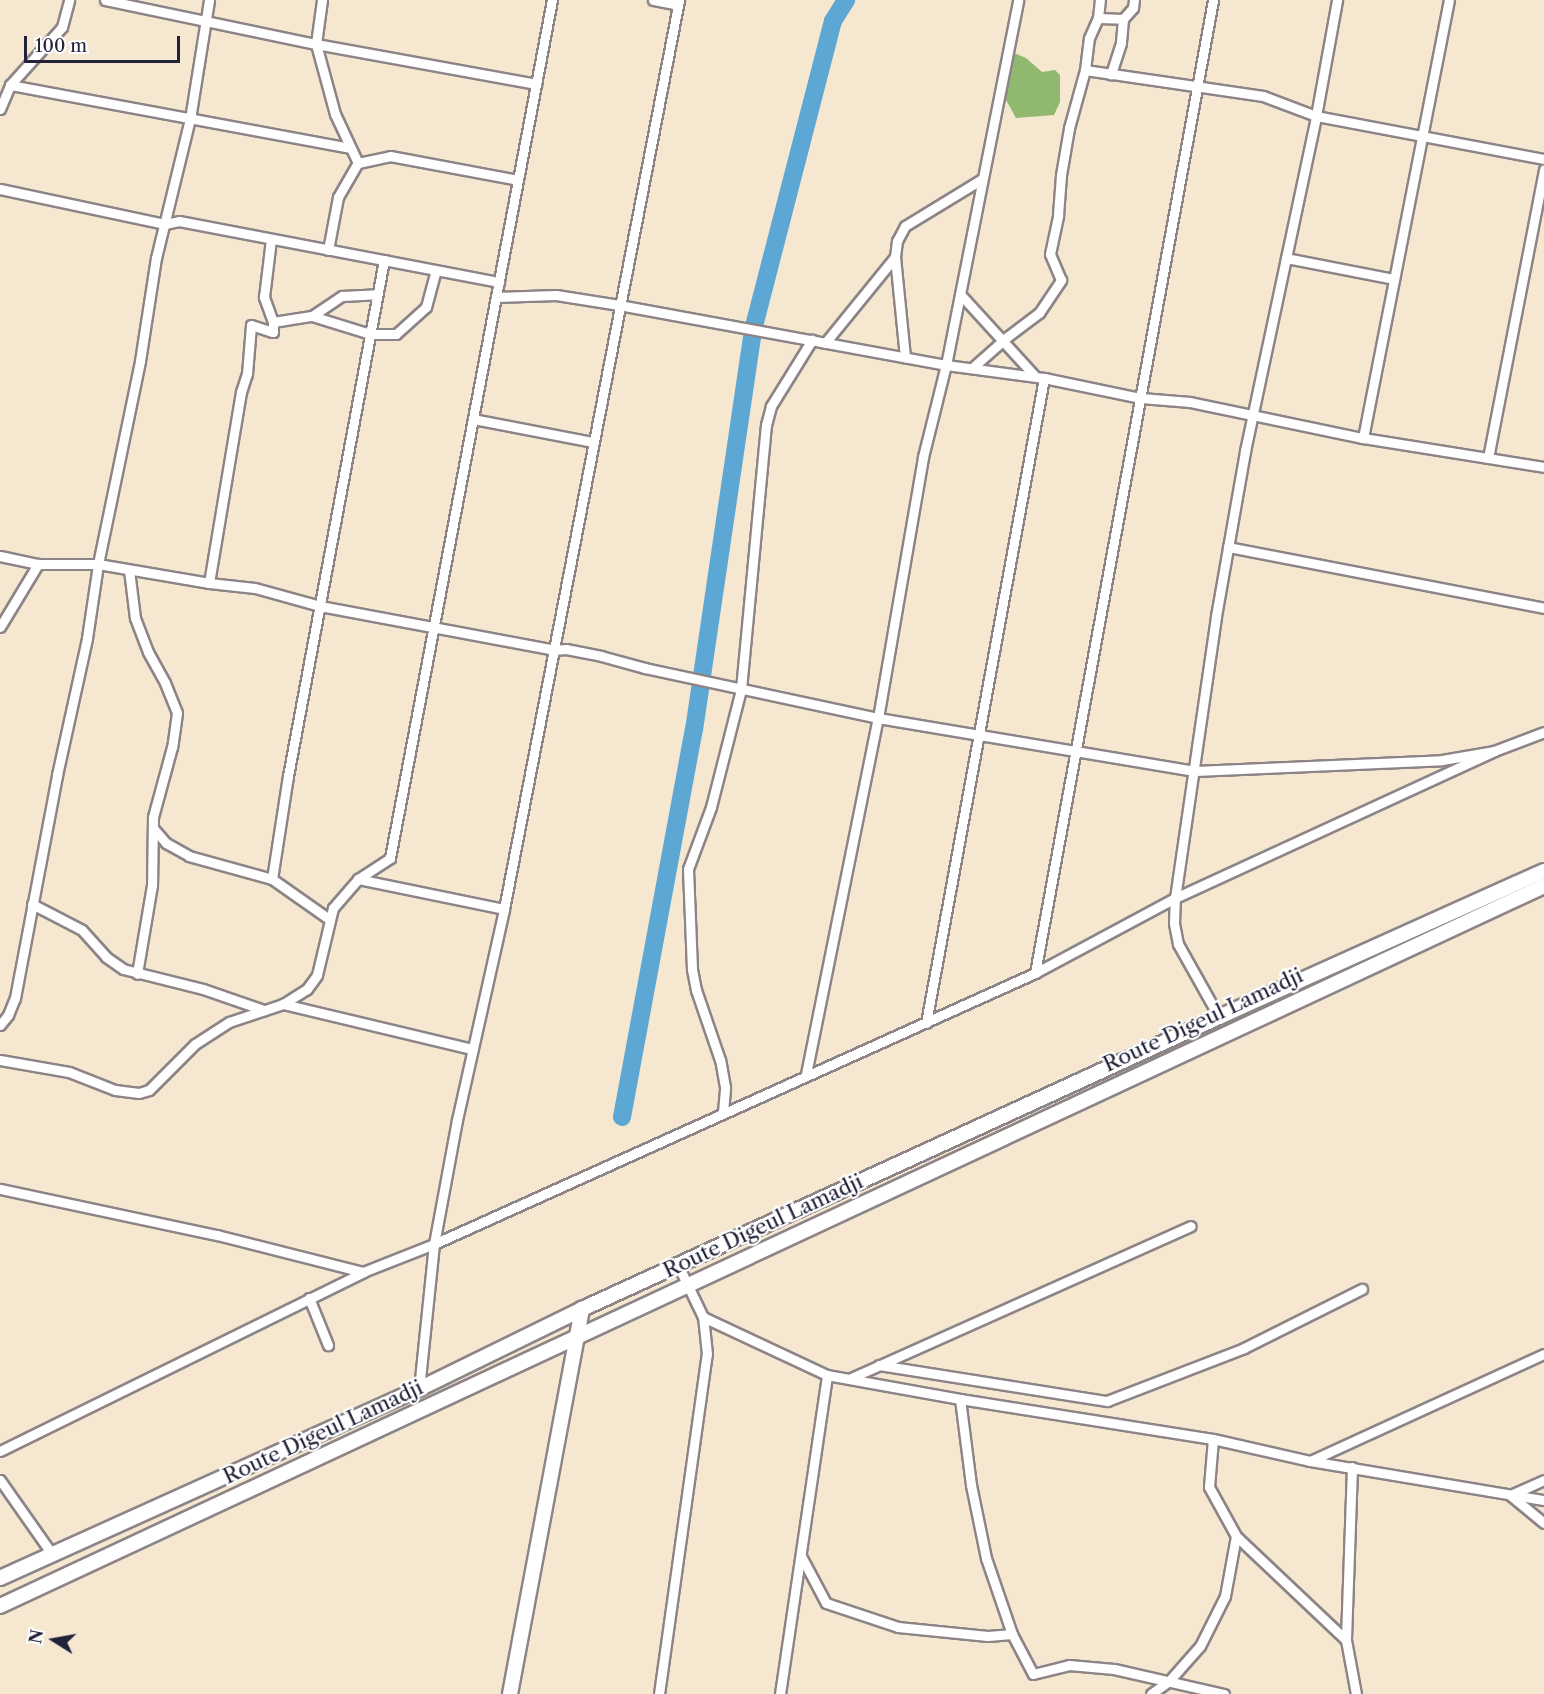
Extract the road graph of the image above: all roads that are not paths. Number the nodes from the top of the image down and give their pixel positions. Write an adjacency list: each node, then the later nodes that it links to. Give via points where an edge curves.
1 (69, 0): 21 (street, via 62,27)
2 (105, 0): 16 (street)
3 (209, 0): 16 (street)
4 (322, 0): 17 (street)
5 (552, 0): 20 (street)
6 (653, 0): 13 (street)
7 (1018, 0): 31 (street)
8 (1100, 0): 14 (street)
9 (1134, 0): 15 (street, via 1133,8)
10 (1213, 0): 22 (street)
11 (1337, 0): 24 (street)
12 (1449, 0): 26 (street)
13 (678, 2): 46 (street)
14 (1098, 18): 15 (street); 18 (street, via 1089,38)
15 (1123, 19): 19 (street)
16 (205, 21): 17 (street); 25 (street)
17 (316, 44): 20 (street); 27 (street, via 335,114)
18 (1085, 70): 19 (street); 51 (street, via 1069,128 1050,254 1061,280 1039,313)
19 (1112, 74): 22 (street)
20 (536, 84): 32 (street)
21 (10, 85): 23 (street); 25 (street)
22 (1198, 87): 24 (street, via 1263,96); 57 (street)
23 (0, 109)
24 (1316, 116): 26 (street); 38 (street)
25 (190, 119): 27 (street); 34 (street)
26 (1423, 136): 28 (street); 41 (street)
27 (349, 148): 29 (street)
28 (1544, 159)
29 (358, 163): 32 (street, via 390,156); 36 (street, via 338,197)
30 (1544, 169): 62 (street)
31 (982, 179): 37 (street, via 905,226 897,241); 44 (street)
32 (518, 180): 42 (street)
33 (0, 189): 34 (street)
34 (165, 224): 35 (street, via 179,221); 67 (street)
35 (271, 239): 36 (street); 48 (street, via 264,297)
36 (328, 250): 39 (street)
37 (895, 257): 52 (street); 53 (street)
38 (1286, 258): 41 (street); 58 (street)
39 (384, 260): 40 (street); 43 (street)
40 (436, 270): 42 (street); 49 (street, via 426,307 396,334)
41 (1394, 279): 60 (street)
42 (499, 282): 45 (street)
43 (378, 294): 47 (street, via 342,296); 49 (street)
44 (960, 294): 51 (street); 54 (street)
45 (496, 297): 46 (street, via 556,295); 59 (street)
46 (619, 305): 50 (street); 61 (street)
47 (312, 316): 48 (street); 49 (street)
48 (273, 322): 69 (street, via 273,332 251,325 247,374)
49 (370, 334): 70 (street)
50 (812, 340): 52 (street); 75 (street, via 771,406 766,424)
51 (1003, 340): 55 (street); 56 (street)
52 (825, 343): 53 (street)
53 (905, 358): 54 (street)
54 (946, 365): 55 (street); 76 (street, via 923,458)
55 (972, 368): 56 (street)
56 (1039, 377): 57 (street); 78 (street)
57 (1141, 398): 58 (street, via 1190,402); 80 (street)
58 (1252, 414): 60 (street); 64 (street)
59 (473, 419): 61 (street); 73 (street)
60 (1363, 438): 62 (street)
61 (593, 442): 74 (street)
62 (1488, 458): 63 (street)
63 (1544, 468)
64 (1228, 547): 71 (street); 81 (street)
65 (0, 556): 66 (street)
66 (38, 564): 67 (street); 72 (street)
67 (98, 564): 68 (street); 88 (street, via 87,638)
68 (129, 570): 69 (street); 82 (street, via 135,618 177,712)
69 (209, 583): 70 (street, via 255,588)
70 (320, 606): 73 (street); 84 (street)
71 (1544, 608)
72 (0, 627)
73 (435, 627): 74 (street); 85 (street, via 390,858)
74 (554, 650): 75 (street, via 601,656); 89 (street)
75 (741, 689): 76 (street); 101 (street, via 711,807 688,869 692,969 720,1060 725,1087)
76 (878, 718): 78 (street); 100 (street)
77 (1544, 732): 79 (street)
78 (979, 735): 80 (street); 96 (street)
79 (1494, 750): 81 (street, via 1442,760); 87 (street)
80 (1077, 753): 81 (street); 91 (street)
81 (1195, 771): 87 (street)
82 (153, 828): 84 (street, via 166,843 189,856); 92 (street, via 152,885)
83 (1544, 871): 95 (main road, Route Digeul Lamadji)
84 (272, 879): 90 (street)
85 (358, 879): 89 (street); 90 (street, via 338,901)
86 (1544, 886): 107 (main road, Route Digeul Lamadji)
87 (1175, 898): 91 (street); 95 (street, via 1178,944)
88 (32, 904): 92 (street, via 82,930 106,957); 97 (street, via 15,998)
89 (504, 909): 98 (street)
90 (329, 919): 93 (street, via 317,975 307,988)
91 (1035, 972): 96 (street)
92 (137, 974): 94 (street)
93 (283, 1004): 94 (street); 98 (street)
94 (264, 1010): 99 (street, via 229,1022 195,1044 149,1090 139,1093 116,1090 69,1072)
95 (1219, 1017): 105 (main road, Route Digeul Lamadji)
96 (927, 1023): 100 (street)
97 (0, 1025)
98 (472, 1049): 104 (street)
99 (0, 1060)
100 (806, 1074): 101 (street)
101 (723, 1112): 104 (street)
102 (0, 1189): 106 (street, via 217,1235)
103 (1191, 1226): 115 (street)
104 (434, 1244): 106 (street); 118 (street)
105 (678, 1265): 107 (street); 110 (main road, Route Digeul Lamadji)
106 (363, 1272): 109 (street)
107 (687, 1285): 111 (street); 112 (main road, Route Digeul Lamadji)
108 (1362, 1289): 115 (street, via 1244,1348 1107,1401)
109 (309, 1298): 113 (street); 121 (street)
110 (582, 1309): 112 (main road); 118 (main road, Route Digeul Lamadji)
111 (703, 1317): 116 (street); 138 (street, via 707,1354)
112 (577, 1336): 133 (main road, Route Digeul Lamadji); 137 (main road)
113 (328, 1345)
114 (1544, 1354): 122 (street)
115 (879, 1365): 117 (street)
116 (827, 1375): 117 (street); 131 (street)
117 (852, 1378): 119 (street)
118 (419, 1389): 130 (main road, Route Digeul Lamadji)
119 (960, 1399): 120 (street); 134 (street, via 971,1485 986,1558)
120 (1213, 1439): 122 (street); 129 (street, via 1209,1487)
121 (0, 1451)
122 (1310, 1461): 123 (street)
123 (1353, 1467): 126 (street); 135 (street)
124 (0, 1480): 130 (street)
125 (1544, 1480): 126 (street)
126 (1510, 1495): 127 (street); 128 (street)
127 (1544, 1500)
128 (1544, 1523)
129 (1236, 1536): 135 (street); 136 (street, via 1225,1596 1200,1646)
130 (52, 1554): 132 (main road, Route Digeul Lamadji)
131 (801, 1556): 134 (street, via 826,1603 898,1627 988,1636); 139 (street)
132 (0, 1578)
133 (0, 1606)
134 (1012, 1634): 136 (street, via 1033,1674 1069,1665 1114,1669)
135 (1346, 1640): 142 (street)
136 (1169, 1682): 140 (street); 141 (street)
137 (510, 1694)
138 (659, 1694)
139 (780, 1694)
140 (1151, 1694)
141 (1224, 1694)
142 (1356, 1694)

